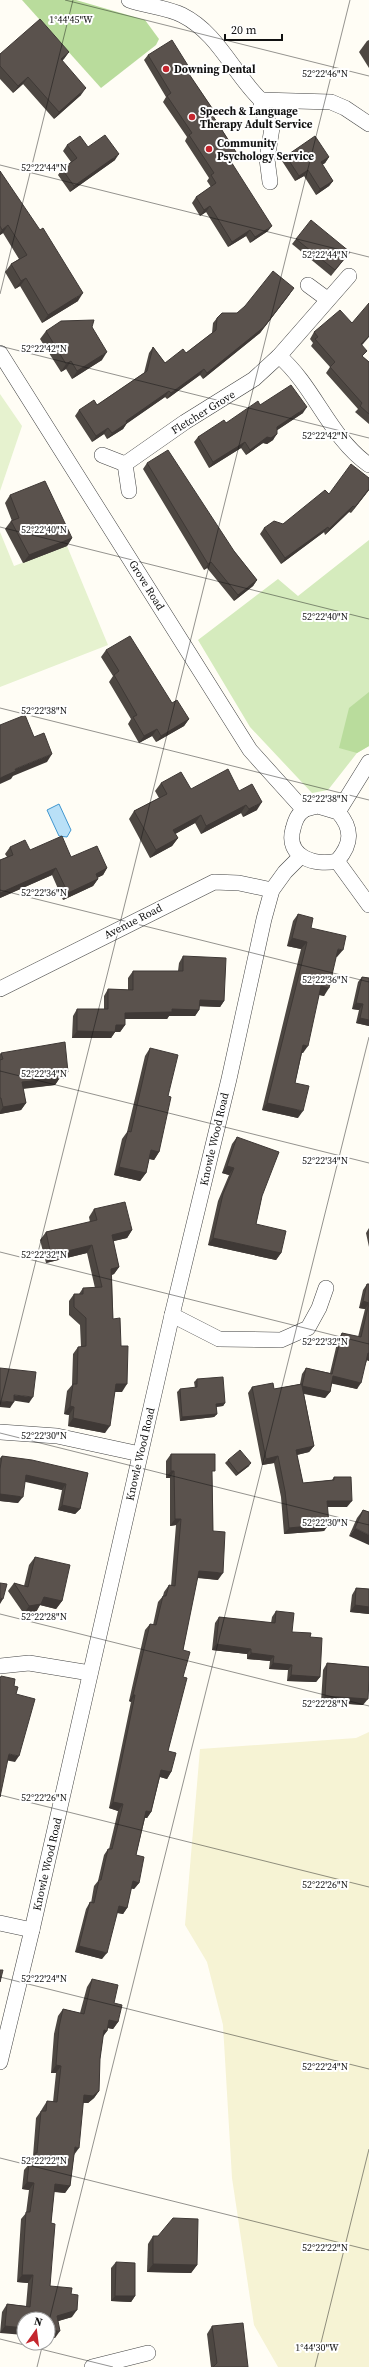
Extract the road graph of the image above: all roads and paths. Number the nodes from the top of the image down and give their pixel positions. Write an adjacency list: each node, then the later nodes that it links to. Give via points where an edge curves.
1 (129, 0): 2 (street)
2 (180, 6): 3 (street, via 204,28 245,84)
3 (261, 100): 4 (street, via 331,102); 5 (street, via 262,112 272,128 267,158)
4 (369, 124)
5 (270, 182)
6 (349, 276): 8 (street, Fletcher Grove)
7 (308, 286): 8 (street)
8 (327, 299): 10 (street, Fletcher Grove)
9 (0, 352): 16 (street, Grove Road, via 250,750)
10 (279, 356): 12 (street, Fletcher Grove, via 254,379 185,422); 13 (street, via 294,369 331,426 358,458)
11 (102, 455): 12 (street)
12 (125, 464): 14 (street)
13 (369, 465)
14 (129, 491)
15 (369, 762): 17 (street)
16 (304, 810): 17 (street, via 318,806 330,807); 18 (street, via 296,819 291,835 295,850)
17 (338, 812): 19 (street, via 346,824 349,838 346,851)
18 (301, 856): 19 (street, via 313,862); 20 (street, Knowle Wood Road, via 284,872)
19 (337, 861): 21 (street)
20 (272, 890): 22 (street, Avenue Road, via 239,883 214,882); 24 (street, Knowle Wood Road)
21 (369, 905)
22 (0, 989)
23 (326, 1288): 24 (street, via 308,1328 281,1340 219,1339)
24 (172, 1314): 26 (street, Knowle Wood Road)
25 (0, 1432): 26 (street, via 57,1436)
26 (140, 1454): 28 (street, Knowle Wood Road)
27 (0, 1666): 28 (street, via 29,1663)
28 (90, 1673): 30 (street, Knowle Wood Road)
29 (0, 1923): 30 (street)
30 (32, 1930): 31 (street, Knowle Wood Road)
31 (0, 2062)
32 (148, 2353): 33 (street)
33 (121, 2364): 34 (street)
34 (92, 2367)

